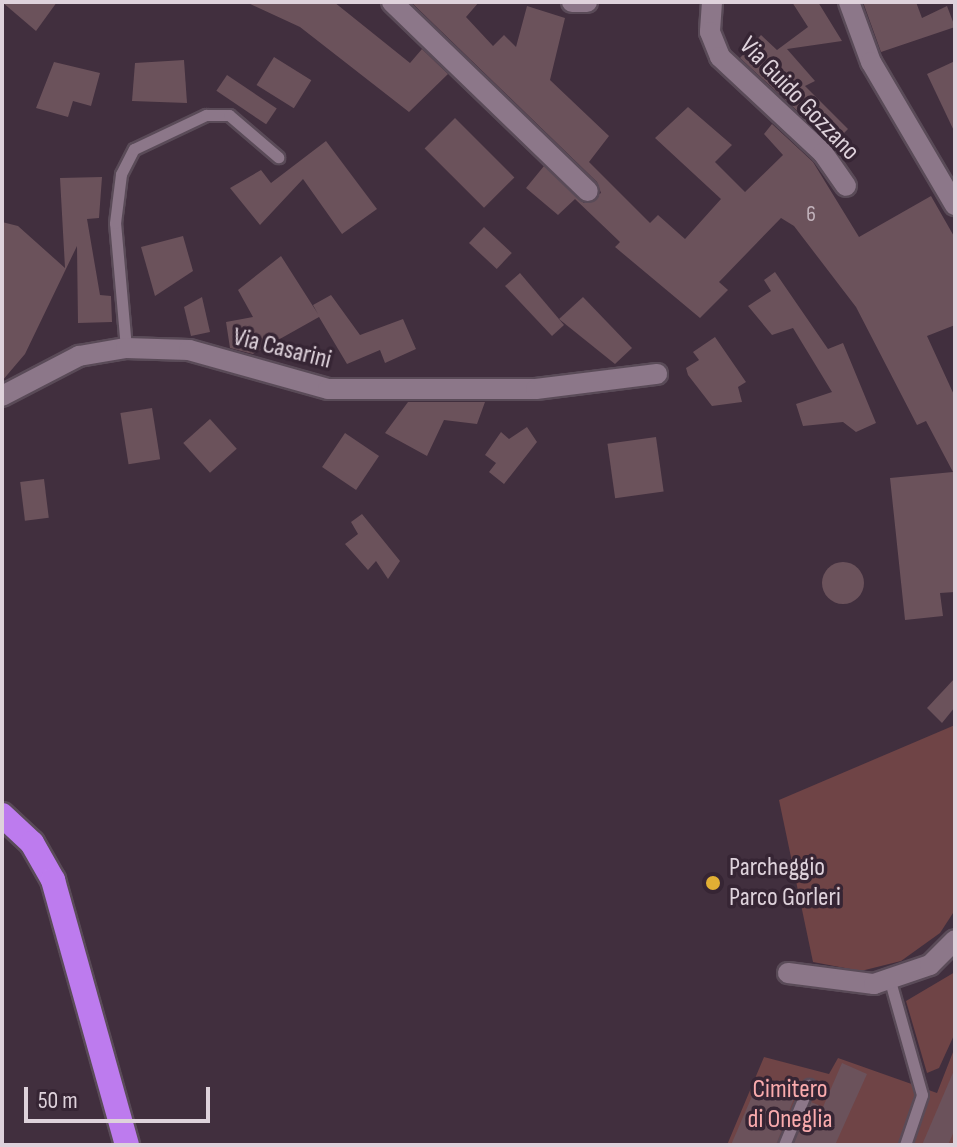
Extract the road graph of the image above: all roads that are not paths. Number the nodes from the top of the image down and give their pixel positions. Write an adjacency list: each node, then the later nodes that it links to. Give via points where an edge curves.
1 (392, 2): 8 (street)
2 (572, 2): 3 (street)
3 (587, 2)
4 (712, 2): 7 (street, Via Guido Gozzano, via 710,32 720,57 823,153)
5 (849, 2): 9 (street, via 871,62)
6 (278, 157): 10 (lane, via 229,115 206,115 134,149 121,174 115,223)
7 (846, 186)
8 (588, 191)
9 (955, 205)
10 (126, 348): 11 (street, Via Casarini, via 189,350 328,389 536,389); 12 (street, Via Casarini, via 79,356)
11 (657, 374)
12 (2, 396)
13 (2, 815): 18 (highway, via 32,843 53,880)
14 (955, 940): 16 (street, via 930,965)
15 (788, 973): 16 (street)
16 (890, 981): 20 (lane, via 922,1095)
17 (809, 1085): 19 (lane)
18 (127, 1145)
19 (784, 1145)
20 (905, 1145)

